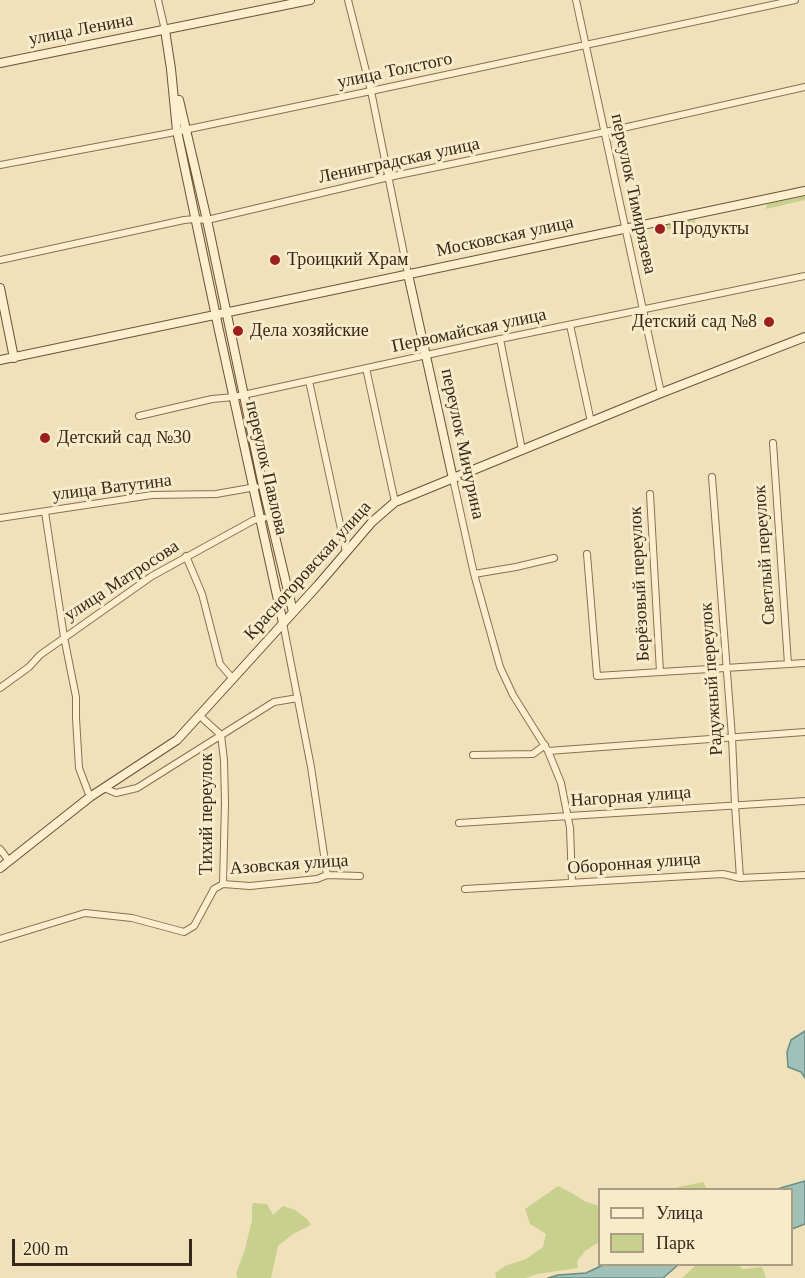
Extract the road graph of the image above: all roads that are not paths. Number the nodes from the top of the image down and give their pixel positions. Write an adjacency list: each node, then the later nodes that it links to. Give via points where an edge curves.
1 (158, 0): 6 (street, переулок Павлова)
2 (310, 0): 6 (street, улица Ленина)
3 (348, 0): 10 (street, переулок Мичурина)
4 (576, 0): 7 (street, переулок Тимирязева)
5 (795, 0): 7 (street, улица Толстого)
6 (165, 30): 8 (street, улица Ленина); 11 (street, переулок Павлова)
7 (586, 46): 10 (street, улица Толстого); 12 (street, переулок Тимирязева)
8 (0, 63)
9 (805, 87): 12 (street, Ленинградская улица)
10 (371, 91): 11 (street, улица Толстого); 14 (street, переулок Мичурина)
11 (182, 130): 13 (street, улица Толстого); 16 (street, переулок Павлова); 17 (street, переулок Павлова)
12 (605, 132): 14 (street, Ленинградская улица); 18 (street, переулок Тимирязева)
13 (0, 165)
14 (389, 177): 17 (street, Ленинградская улица); 20 (street, переулок Мичурина)
15 (805, 191): 18 (street, Московская улица)
16 (195, 219): 17 (street, Ленинградская улица); 19 (street, Ленинградская улица); 25 (street, переулок Павлова)
17 (207, 220): 24 (street, переулок Павлова)
18 (626, 228): 20 (street, Московская улица); 23 (street, переулок Тимирязева)
19 (0, 260)
20 (408, 274): 24 (street, Московская улица); 29 (street, переулок Мичурина)
21 (805, 276): 23 (street, Первомайская улица)
22 (0, 288): 30 (street)
23 (643, 310): 26 (street, Первомайская улица); 34 (street, переулок Тимирязева)
24 (226, 312): 25 (street, Московская улица); 35 (street, переулок Павлова)
25 (216, 315): 30 (street, Московская улица); 36 (street, переулок Павлова)
26 (570, 325): 28 (street, Первомайская улица); 38 (street)
27 (805, 337): 34 (street, Красногоровская улица)
28 (500, 339): 29 (street, Первомайская улица); 40 (street)
29 (425, 356): 32 (street, Первомайская улица); 42 (street, переулок Мичурина)
30 (14, 358): 31 (street, Московская улица)
31 (0, 360)
32 (366, 368): 33 (street, Первомайская улица); 45 (street)
33 (309, 381): 35 (street, Первомайская улица); 49 (street)
34 (661, 393): 38 (street, Красногоровская улица)
35 (243, 394): 36 (street, Первомайская улица); 43 (street, переулок Павлова)
36 (234, 397): 37 (street, Первомайская улица); 43 (street, переулок Павлова)
37 (139, 416)
38 (591, 423): 40 (street, Красногоровская улица)
39 (772, 443): 58 (street, Светлый переулок)
40 (522, 450): 42 (street, Красногоровская улица)
41 (712, 477): 59 (street, Радужный переулок)
42 (453, 479): 45 (street, Красногоровская улица); 53 (street, переулок Мичурина)
43 (259, 487): 46 (street, улица Ватутина, via 216,494 152,495); 48 (street, переулок Павлова)
44 (650, 494): 60 (street, Берёзовый переулок)
45 (394, 502): 49 (street, Красногоровская улица)
46 (45, 512): 47 (street, улица Ватутина); 56 (street)
47 (0, 518)
48 (265, 518): 51 (street, улица Матросова); 54 (street, переулок Павлова); 55 (street, переулок Павлова)
49 (346, 552): 54 (street, Красногоровская улица)
50 (587, 554): 60 (street, via 597,676)
51 (186, 556): 56 (street, улица Матросова); 61 (street, via 202,594 220,664)
52 (554, 558): 53 (street)
53 (474, 574): 68 (street, переулок Мичурина, via 500,667)
54 (293, 612): 55 (street, Красногоровская улица)
55 (283, 623): 61 (street, Красногоровская улица); 63 (street, переулок Павлова)
56 (64, 637): 62 (street, улица Матросова); 71 (street, via 76,697 79,768)
57 (805, 663): 58 (street)
58 (788, 664): 59 (street)
59 (726, 668): 60 (street); 67 (street, Радужный переулок)
60 (660, 672)
61 (233, 679): 64 (street, Красногоровская улица)
62 (0, 688)
63 (298, 698): 66 (street, via 274,702); 79 (street, переулок Павлова)
64 (200, 716): 66 (street, Тихий переулок); 70 (street, Красногоровская улица, via 177,740)
65 (805, 732): 67 (street)
66 (220, 735): 70 (street, via 137,788 116,793); 84 (street, Тихий переулок, via 225,760)
67 (732, 737): 68 (street); 73 (street, Радужный переулок)
68 (546, 748): 69 (street, via 533,754); 74 (street, переулок Мичурина, via 561,783)
69 (472, 755)
70 (104, 788): 71 (street, Красногоровская улица)
71 (90, 797): 77 (street, Красногоровская улица)
72 (805, 801): 73 (street, Нагорная улица)
73 (735, 805): 74 (street, Нагорная улица); 82 (street, Радужный переулок)
74 (568, 816): 75 (street, Нагорная улица); 83 (street, переулок Мичурина)
75 (459, 823)
76 (0, 849): 77 (street)
77 (9, 861): 78 (street, Красногоровская улица)
78 (0, 868)
79 (327, 875): 81 (street, Азовская улица); 84 (street, Азовская улица, via 286,884)
80 (805, 875): 82 (street, Оборонная улица)
81 (360, 876)
82 (740, 878): 83 (street, Оборонная улица, via 723,874)
83 (572, 883): 85 (street, Оборонная улица)
84 (223, 884): 86 (street, Азовская улица, via 214,889 194,926 184,932 132,918 85,913)
85 (465, 889)
86 (0, 939)

